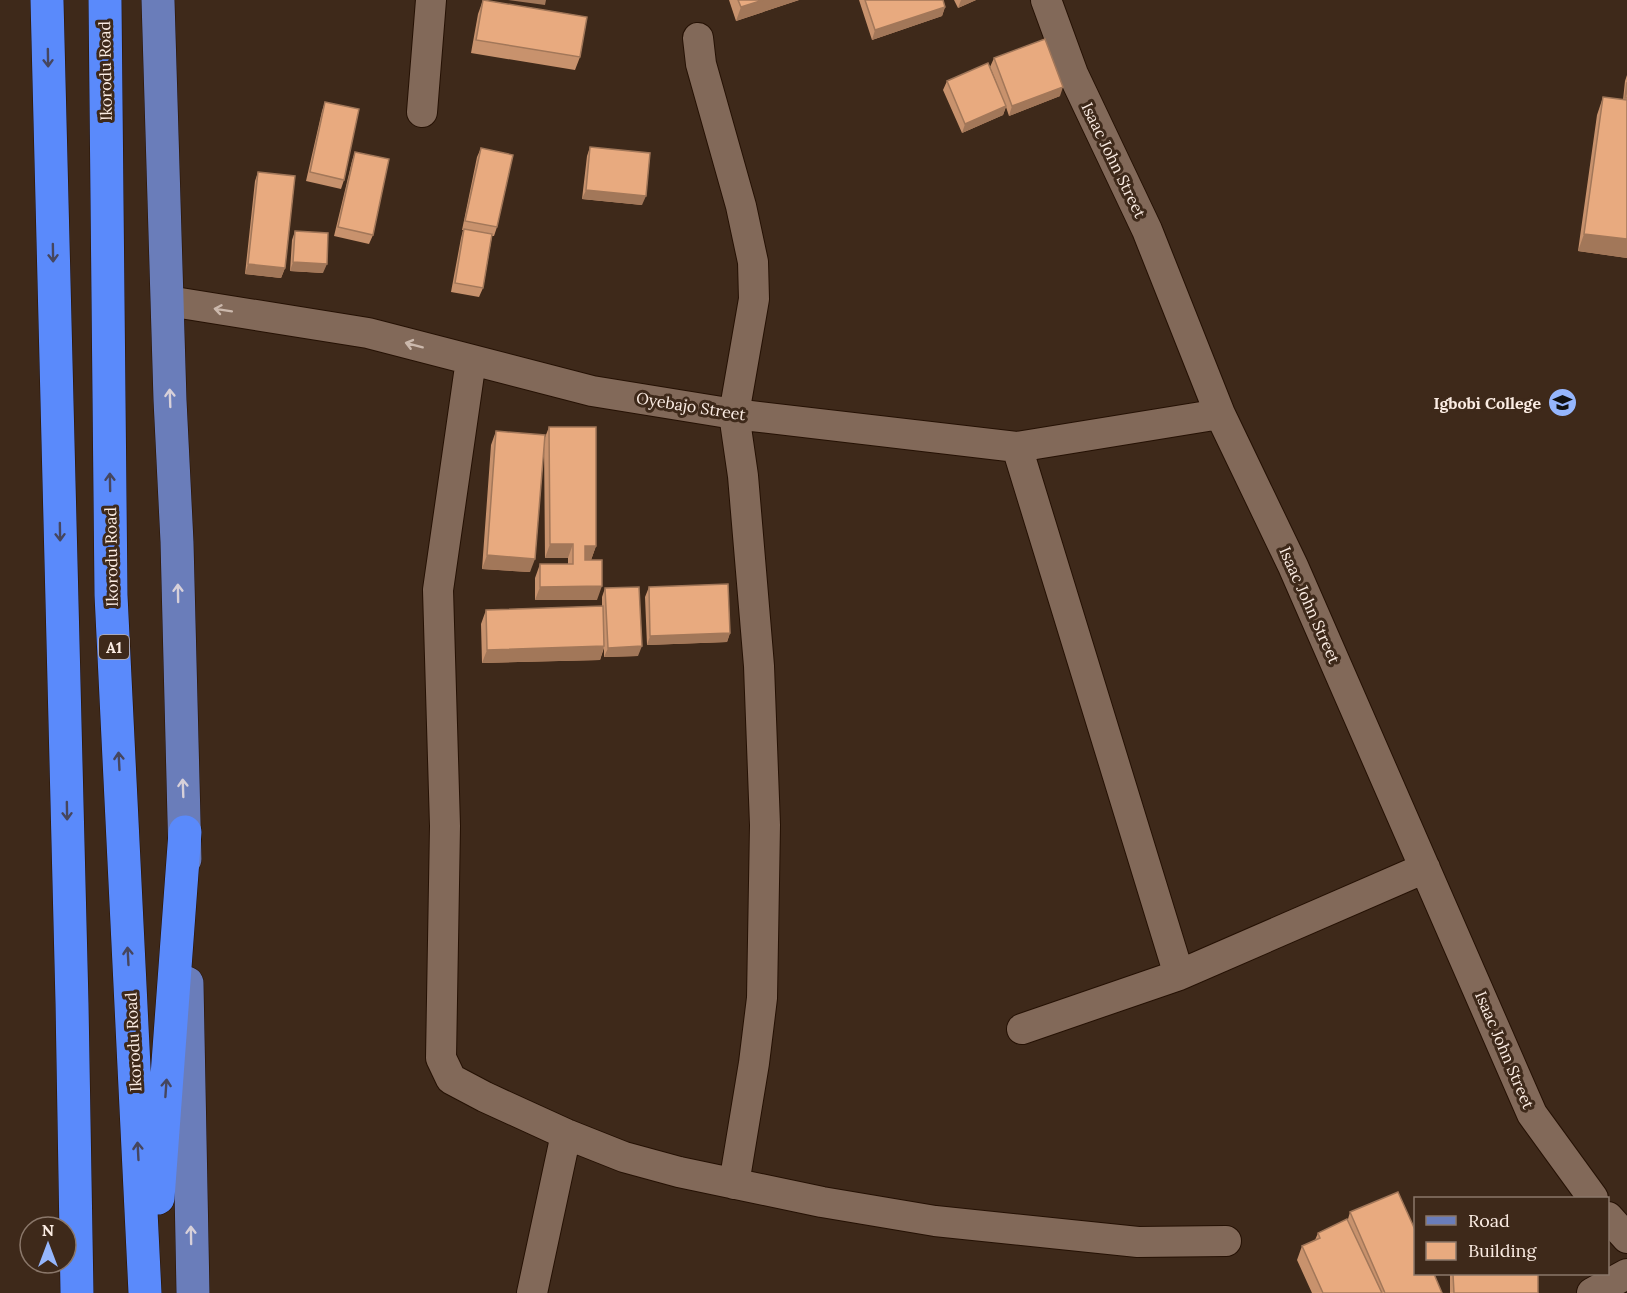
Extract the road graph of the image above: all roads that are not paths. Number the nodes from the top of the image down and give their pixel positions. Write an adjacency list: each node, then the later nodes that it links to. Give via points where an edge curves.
1 (46, 0): 20 (highway, one-way to 20)
2 (105, 0): 29 (highway, Ikorodu Road / A1, one-way to 2, via 111,595)
3 (158, 0): 8 (main road)
4 (431, 0): 7 (street)
5 (1046, 0): 11 (street, Isaac John Street, via 1073,74 1147,230)
6 (698, 38): 10 (street, via 701,64 753,262 754,299)
7 (422, 112)
8 (168, 301): 9 (street, Oyebajo Street, one-way to 8, via 368,333); 13 (main road, one-way to 8)
9 (471, 360): 10 (street, Oyebajo Street, via 592,391); 17 (street, via 438,590 445,826 441,1058 451,1079)
10 (734, 414): 12 (street, Oyebajo Street); 18 (street, via 758,654 765,825 762,998)
11 (1220, 414): 12 (street, Oyebajo Street); 14 (street, Isaac John Street, via 1293,566)
12 (1017, 447): 15 (street)
13 (185, 832): 30 (highway, one-way to 13); 31 (main road, one-way to 13)
14 (1425, 868): 15 (street); 19 (street, Isaac John Street, via 1532,1114)
15 (1179, 975): 16 (street)
16 (1022, 1029)
17 (566, 1134): 18 (street, via 624,1157); 32 (street)
18 (734, 1184): 23 (street, via 935,1221 1138,1242)
19 (1592, 1197)
20 (76, 1215)
21 (1609, 1218): 22 (street)
22 (1627, 1238)
23 (1226, 1241)
24 (1627, 1274): 33 (street)
25 (69, 1275): 27 (highway)
26 (77, 1275): 28 (highway)
27 (66, 1293)
28 (77, 1293)
29 (145, 1293)
30 (151, 1293)
31 (193, 1293)
32 (532, 1293)
33 (1592, 1293)

